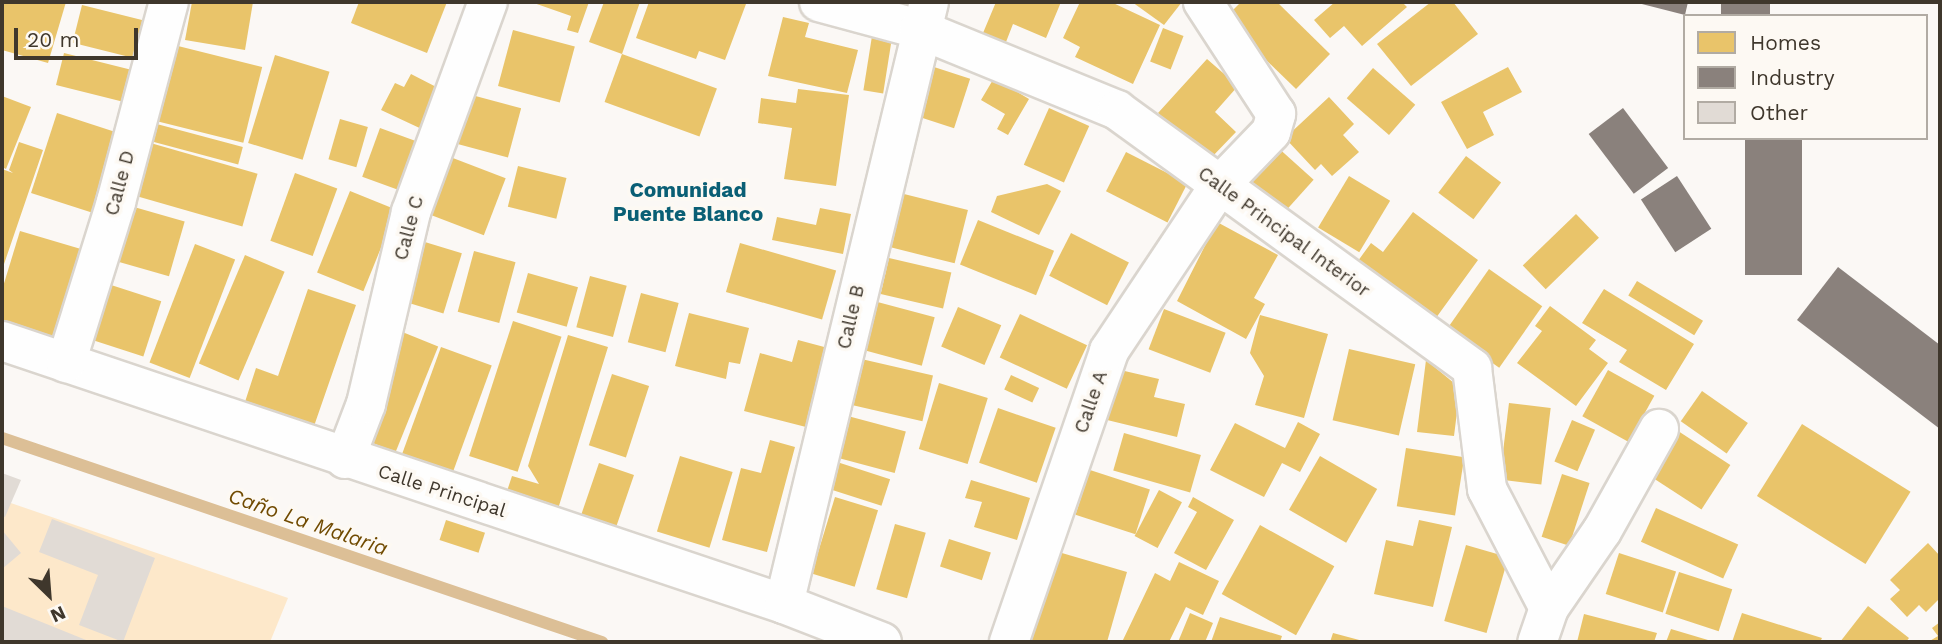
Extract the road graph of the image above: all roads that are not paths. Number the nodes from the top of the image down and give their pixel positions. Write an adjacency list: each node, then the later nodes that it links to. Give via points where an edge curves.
1 (169, 2): 8 (street, Calle D, via 116,202)
2 (488, 2): 10 (street, Calle C, via 411,212 366,404)
3 (819, 2): 5 (street, Calle Principal Interior)
4 (1202, 2): 6 (street, Calle A, via 1276,114 1271,132)
5 (924, 16): 6 (street, Calle Principal Interior, via 1117,110); 11 (street, Calle B)
6 (1219, 186): 12 (street, Calle Principal Interior, via 1472,368 1487,489); 14 (street, Calle A, via 1109,351)
7 (2, 341): 8 (street, Calle Principal)
8 (66, 363): 10 (street, Calle Principal)
9 (1659, 429): 12 (street)
10 (345, 458): 11 (street, Calle Principal)
11 (784, 604): 13 (street, Calle Principal)
12 (1543, 625)
13 (882, 642)
14 (1009, 642)

